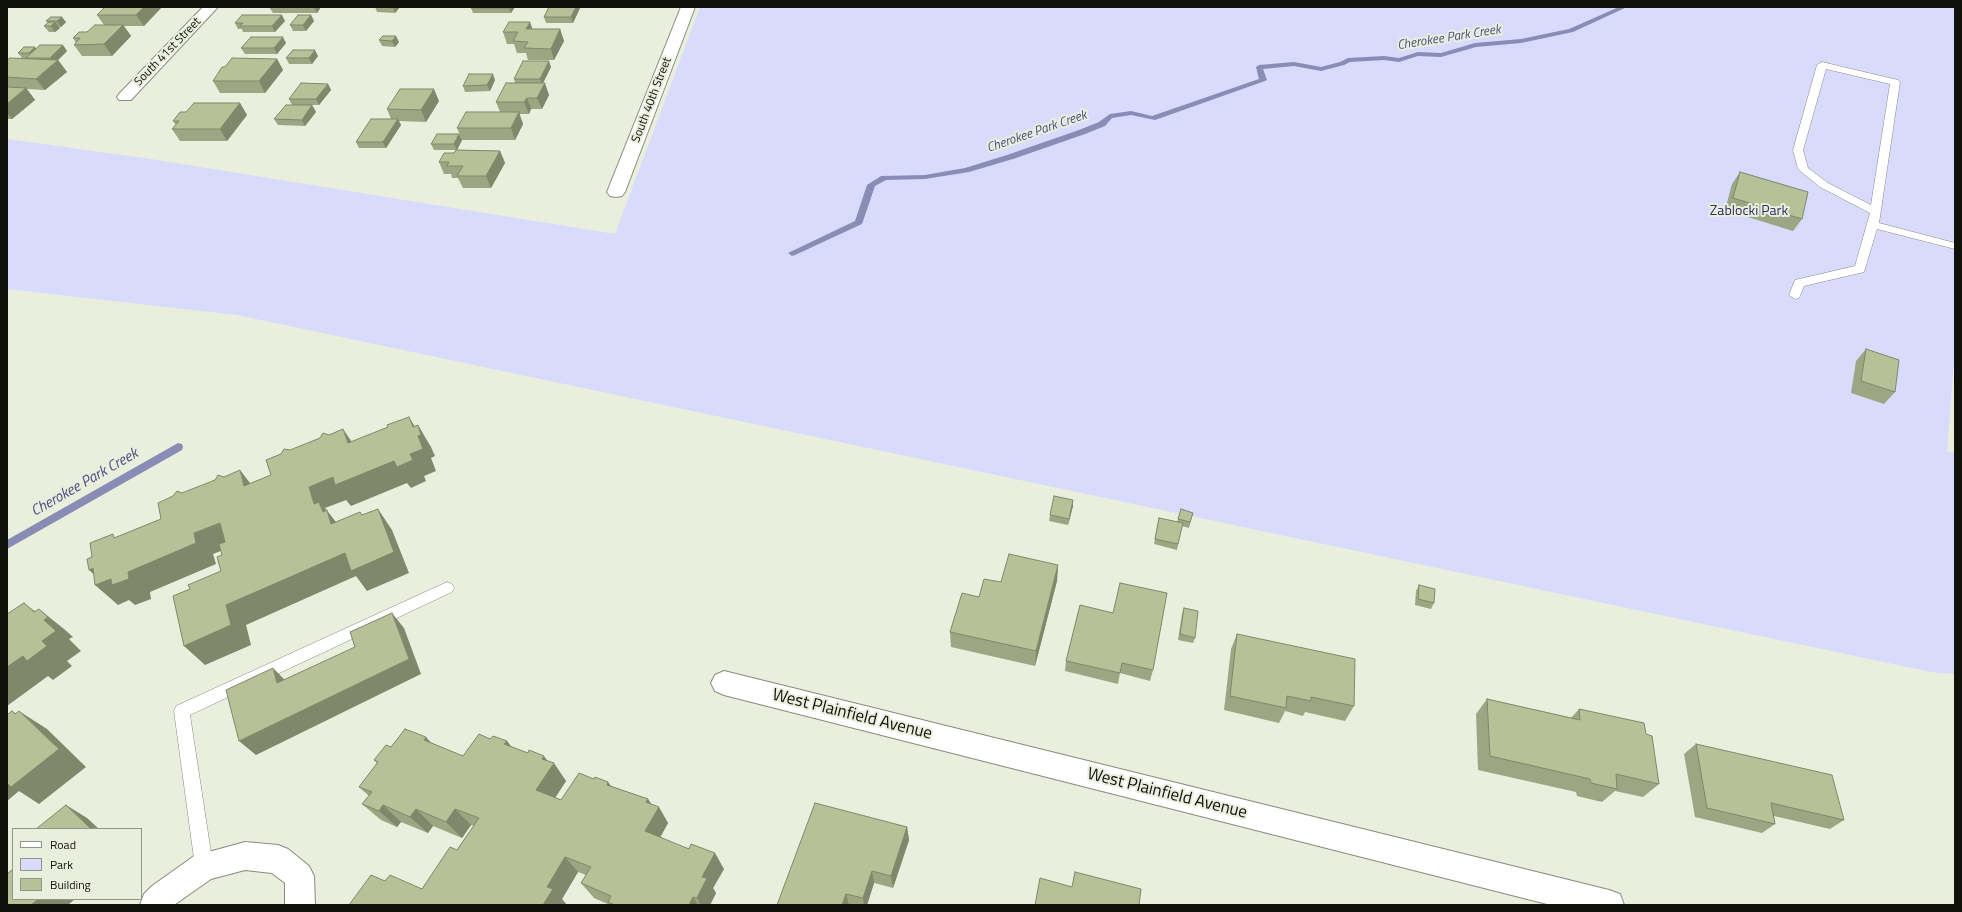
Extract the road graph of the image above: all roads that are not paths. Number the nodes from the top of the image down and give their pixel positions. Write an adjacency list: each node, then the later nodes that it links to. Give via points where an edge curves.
1 (211, 7): 3 (street, South 41st Street)
2 (688, 7): 4 (street, South 40th Street)
3 (125, 97)
4 (616, 192)
5 (1874, 211): 5 (lane, via 1895,82 1822,65 1798,150 1804,169 1824,185); 6 (lane)
6 (1872, 225): 7 (lane); 8 (lane, via 1860,269 1799,283)
7 (1955, 246)
8 (1795, 295)
9 (447, 588): 11 (lane, via 182,711)
10 (724, 683): 14 (street, West Plainfield Avenue)
11 (204, 866): 12 (street, via 162,896); 13 (street, via 245,856 278,858 299,876)
12 (155, 905)
13 (300, 905)
14 (1609, 905)

